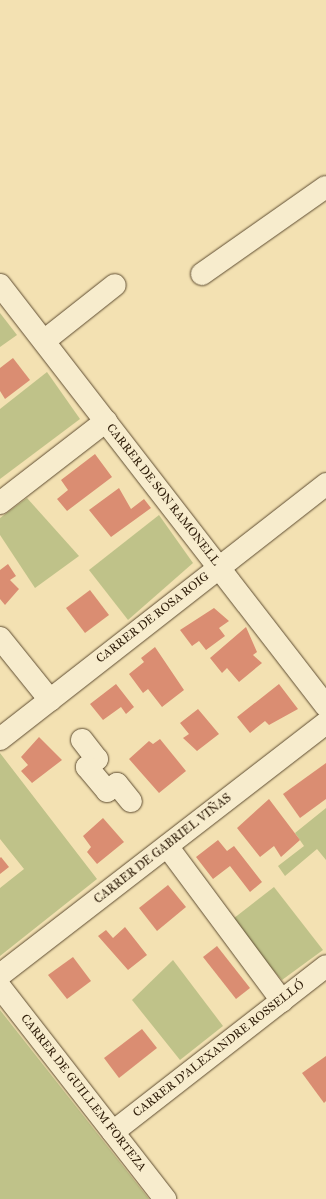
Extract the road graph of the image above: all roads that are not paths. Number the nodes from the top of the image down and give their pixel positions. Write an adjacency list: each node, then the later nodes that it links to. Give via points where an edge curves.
1 (326, 187): 2 (street)
2 (202, 274)
3 (0, 284): 5 (street, CARRER DE SON RAMONELL)
4 (115, 285): 5 (street)
5 (44, 341): 6 (street, CARRER DE SON RAMONELL)
6 (106, 421): 8 (street); 9 (street, CARRER DE SON RAMONELL)
7 (326, 484): 9 (street, CARRER DE ROSA ROIG)
8 (0, 503)
9 (219, 566): 11 (street, CARRER DE ROSA ROIG); 12 (street, CARRER DE SON RAMONELL)
10 (0, 638): 11 (street)
11 (50, 700): 14 (street, CARRER DE ROSA ROIG)
12 (326, 706)
13 (326, 723): 17 (street, CARRER DE GABRIEL VIÑAS)
14 (0, 739)
15 (82, 740): 16 (street, via 96,759 87,766 107,791 117,784)
16 (131, 801)
17 (167, 846): 19 (street, CARRER DE GABRIEL VIÑAS); 21 (street)
18 (326, 966): 21 (street, CARRER D'ALEXANDRE ROSSELLÓ)
19 (0, 975)
20 (0, 987): 22 (street, CARRER DE GUILLEM FORTEZA)
21 (282, 1001): 22 (street, CARRER D'ALEXANDRE ROSSELLÓ)
22 (113, 1132): 23 (street, CARRER DE GUILLEM FORTEZA)
23 (165, 1199)

